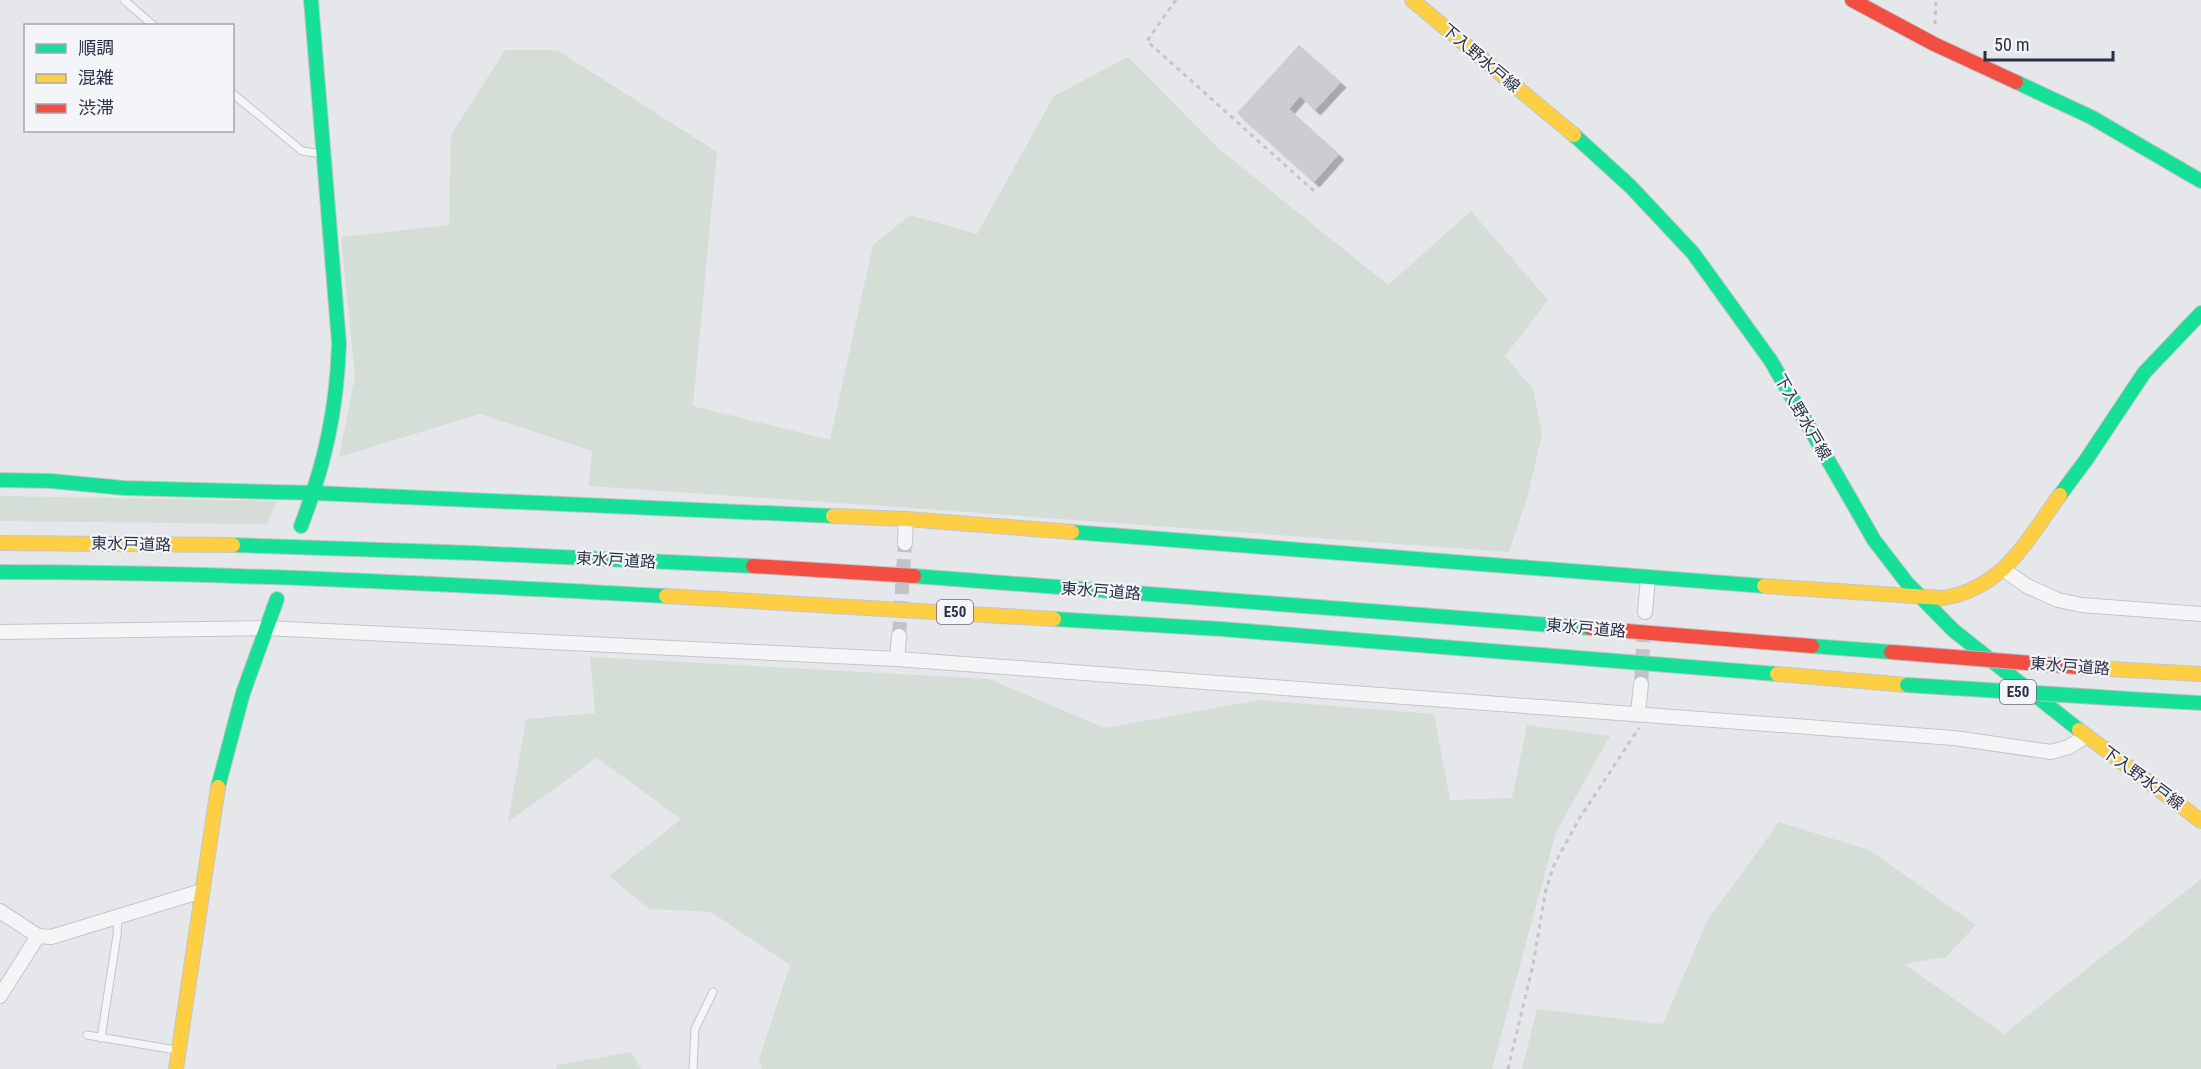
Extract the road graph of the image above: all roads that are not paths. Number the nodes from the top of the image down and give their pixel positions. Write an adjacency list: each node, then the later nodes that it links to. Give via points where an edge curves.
1 (124, 0): 5 (lane)
2 (311, 0): 7 (main road)
3 (1412, 0): 19 (main road, 下入野水戸線, via 1593,151 1693,253 1771,361 1874,540)
4 (1852, 0): 8 (main road, via 1934,44 2091,117)
5 (152, 24)
6 (234, 95): 7 (lane, via 302,151)
7 (324, 154): 11 (main road, via 339,343 335,413)
8 (2201, 181)
9 (2201, 313): 16 (main road, via 2144,373 2086,460)
10 (0, 480): 11 (main road)
11 (315, 493): 12 (main road); 13 (main road)
12 (906, 519): 15 (street); 18 (main road)
13 (301, 526)
14 (0, 543): 27 (main road, 東水戸道路 / E50, bridge, via 422,550 770,568)
15 (905, 543)
16 (2004, 570): 19 (main road, via 1971,593); 22 (street, via 2058,600)
17 (0, 573): 29 (main road, 東水戸道路 / E50, bridge, via 85,572 422,583 769,601 1221,629 1907,685)
18 (1648, 578): 19 (main road); 21 (street)
19 (1919, 597): 31 (main road, 下入野水戸線, via 1953,630)
20 (277, 599): 23 (main road)
21 (1646, 612)
22 (2201, 614)
23 (266, 628): 24 (street); 26 (street); 33 (main road, via 227,746)
24 (0, 632)
25 (899, 636): 26 (street)
26 (897, 659): 30 (street)
27 (2201, 674)
28 (1641, 684): 30 (street)
29 (2201, 703)
30 (1638, 713): 31 (street, via 1954,738 2051,752)
31 (2086, 736): 32 (main road, 下入野水戸線)
32 (2201, 821)
33 (202, 891): 35 (street); 41 (main road)
34 (0, 910): 36 (street)
35 (118, 917): 36 (street, via 51,937); 40 (lane)
36 (38, 936): 38 (street)
37 (713, 992): 43 (lane, via 695,1029)
38 (0, 996)
39 (87, 1035): 40 (lane)
40 (101, 1038): 41 (lane)
41 (179, 1050): 42 (main road)
42 (176, 1069)
43 (693, 1069)

